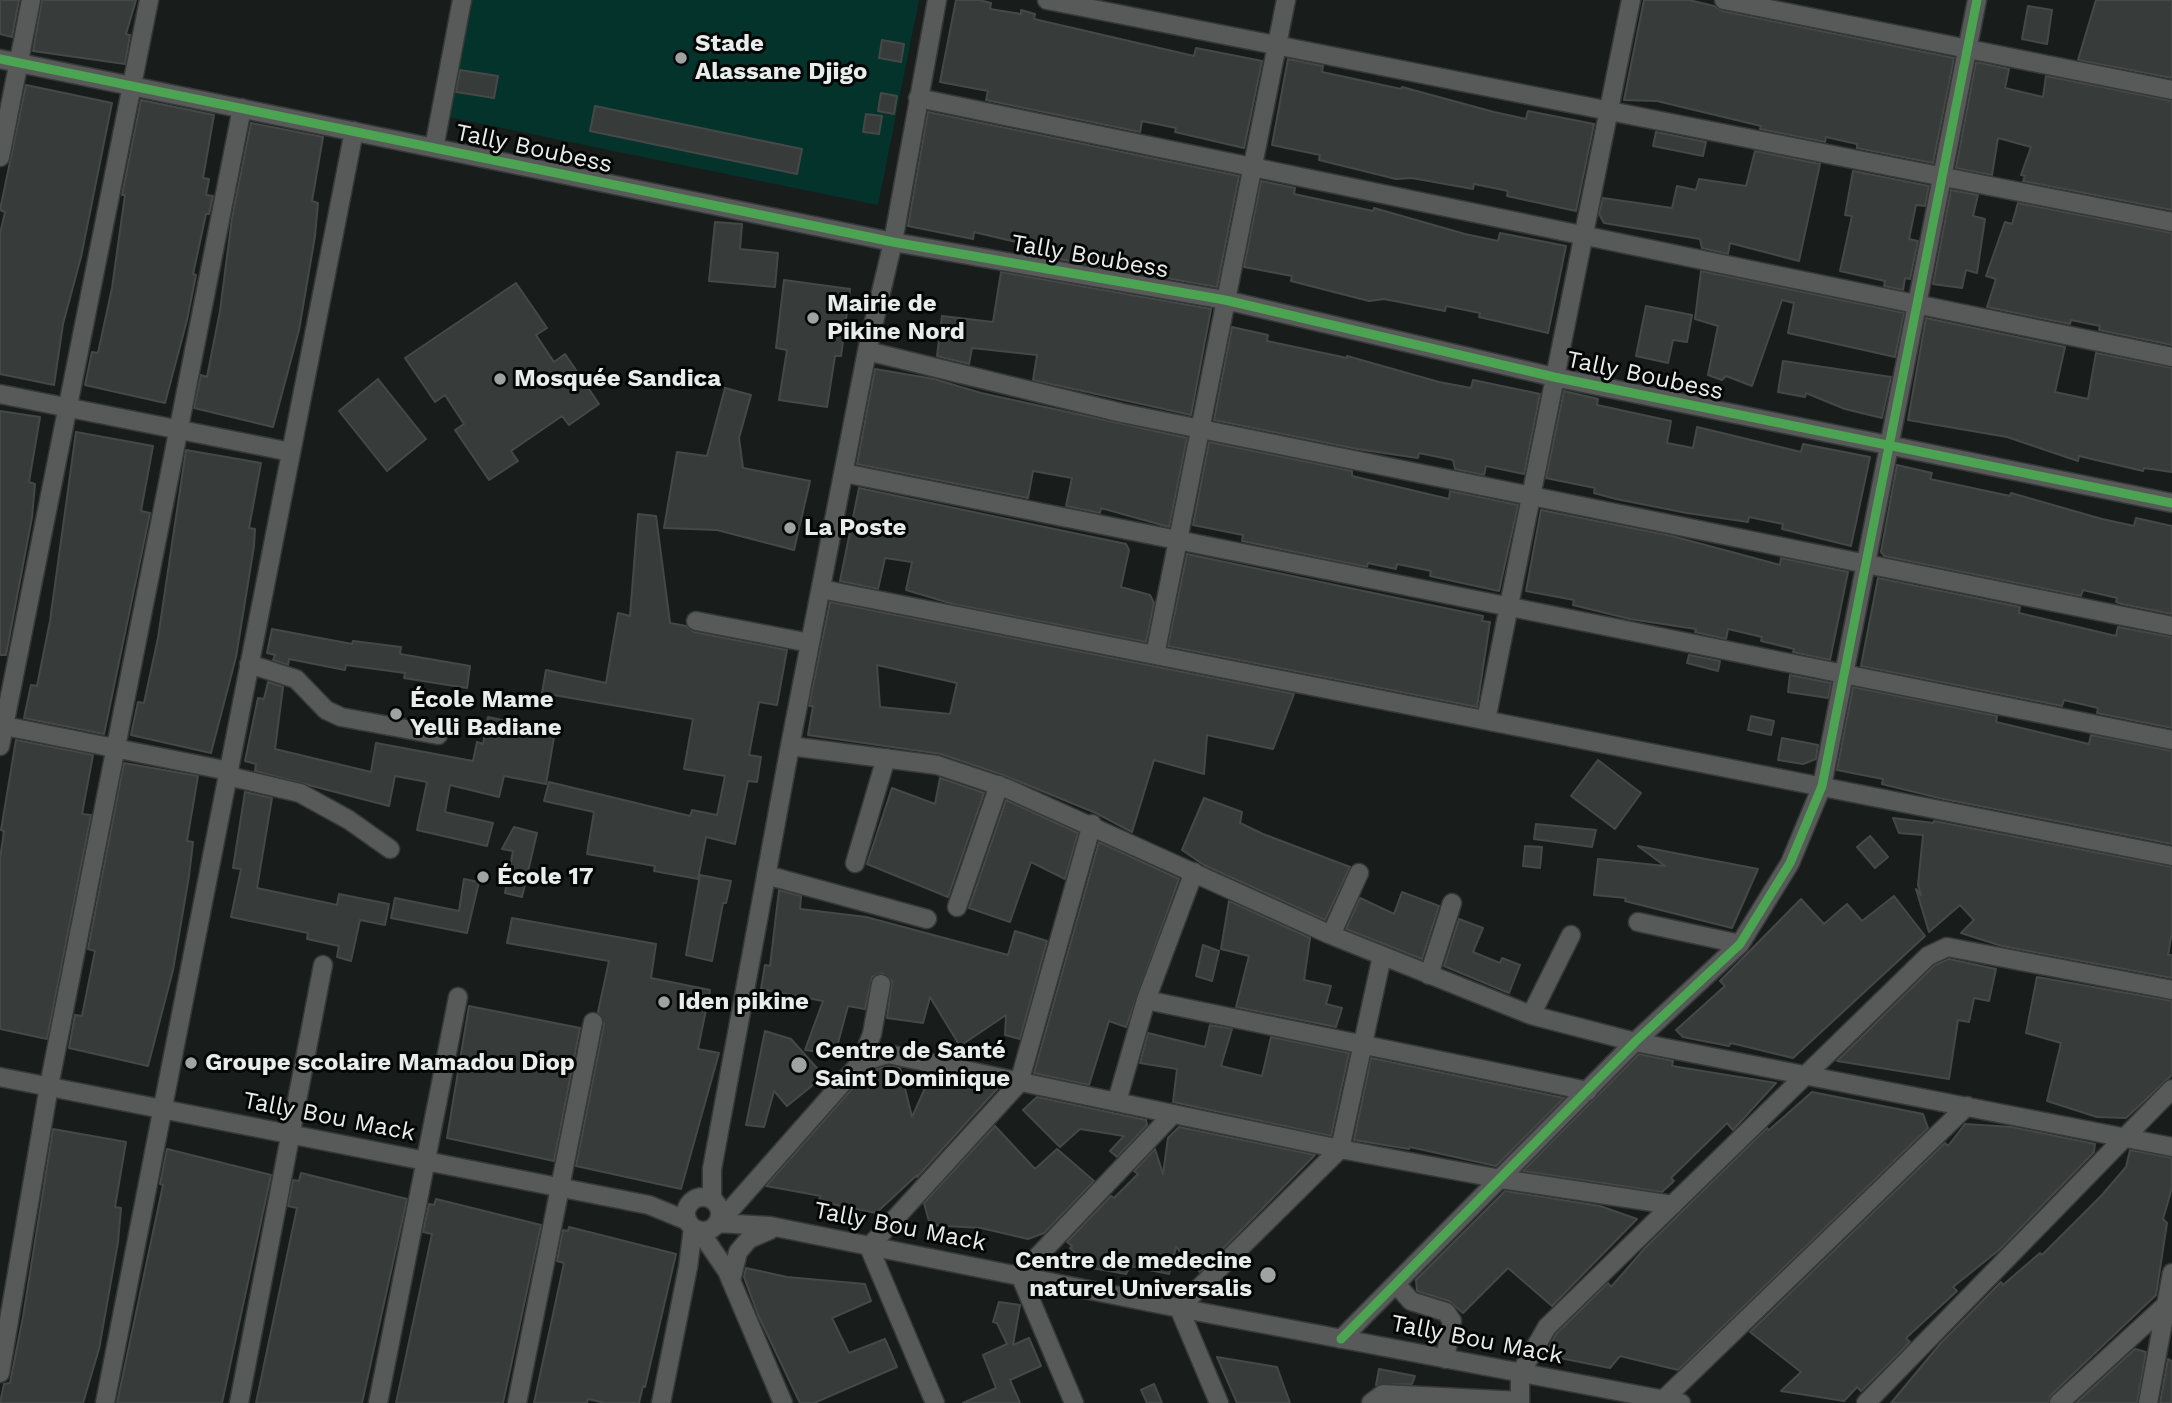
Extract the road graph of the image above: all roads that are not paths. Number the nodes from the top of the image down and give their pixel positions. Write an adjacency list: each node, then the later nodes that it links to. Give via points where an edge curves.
1 (31, 0): 13 (street)
2 (149, 0): 14 (street)
3 (462, 0): 20 (street)
4 (937, 0): 16 (street)
5 (1046, 0): 10 (street)
6 (1286, 0): 10 (street)
7 (1630, 0): 18 (street)
8 (1724, 0): 11 (street)
9 (1977, 0): 11 (street)
10 (1277, 45): 18 (street); 22 (street)
11 (1967, 48): 15 (street); 23 (street)
12 (0, 59): 13 (street, Tally Boubess)
13 (19, 63): 14 (street, Tally Boubess); 21 (street)
14 (132, 86): 17 (street, Tally Boubess); 33 (street)
15 (2172, 89)
16 (918, 98): 22 (street); 26 (street)
17 (242, 108): 19 (street, Tally Boubess); 35 (street)
18 (1608, 110): 23 (street); 25 (street)
19 (354, 131): 20 (street, Tally Boubess); 37 (street)
20 (434, 148): 26 (street, Tally Boubess)
21 (0, 157)
22 (1252, 167): 25 (street); 27 (street)
23 (1942, 175): 24 (street); 28 (street)
24 (2172, 222)
25 (1583, 235): 28 (street); 31 (street)
26 (893, 242): 27 (street, Tally Boubess); 29 (street)
27 (1225, 300): 31 (street, Tally Boubess); 34 (street)
28 (1917, 304): 30 (street); 36 (street)
29 (867, 351): 34 (street); 38 (street)
30 (2172, 357)
31 (1554, 377): 36 (street, Tally Boubess); 39 (street)
32 (0, 394): 33 (street)
33 (67, 408): 35 (street); 52 (street)
34 (1200, 429): 39 (street); 41 (street)
35 (180, 430): 37 (street); 57 (street)
36 (1888, 445): 40 (street, Tally Boubess); 42 (street)
37 (291, 452): 49 (street)
38 (844, 473): 41 (street); 43 (street)
39 (1531, 496): 42 (street); 44 (street)
40 (2172, 503)
41 (1178, 540): 44 (street); 48 (street)
42 (1866, 564): 46 (street); 50 (street)
43 (821, 589): 47 (street); 48 (street)
44 (1508, 607): 50 (street); 51 (street)
45 (696, 621): 47 (street)
46 (2172, 626)
47 (810, 643): 56 (street)
48 (1155, 655): 51 (street)
49 (249, 664): 53 (street, via 296,679 326,710 341,717); 59 (street)
50 (1844, 674): 54 (street); 61 (street)
51 (1486, 720): 61 (street)
52 (2, 726): 55 (street); 57 (street)
53 (438, 736)
54 (2172, 740)
55 (0, 746)
56 (790, 746): 58 (street); 68 (street)
57 (117, 748): 59 (street); 91 (street)
58 (886, 758): 60 (street, via 937,765); 65 (street)
59 (228, 774): 63 (street, via 300,793); 96 (street)
60 (999, 785): 62 (street); 70 (street)
61 (1822, 786): 64 (street); 75 (street, via 1790,863)
62 (1092, 824): 66 (street); 90 (street)
63 (390, 849)
64 (2172, 856)
65 (856, 863)
66 (1194, 872): 73 (street); 82 (street)
67 (1359, 873): 73 (street)
68 (766, 875): 71 (street); 106 (street)
69 (1452, 903): 78 (street)
70 (957, 907)
71 (928, 919)
72 (1638, 922): 75 (street)
73 (1331, 935): 76 (street)
74 (1571, 935): 83 (street)
75 (1740, 944): 86 (street)
76 (1382, 956): 78 (street); 85 (street)
77 (323, 965): 98 (street)
78 (1430, 975): 83 (street)
79 (881, 984): 87 (street, via 872,1034)
80 (2172, 990): 88 (street, via 1947,947 1928,956)
81 (458, 996): 102 (street)
82 (1146, 1000): 85 (street); 94 (street)
83 (1531, 1015): 86 (street)
84 (593, 1022): 104 (street)
85 (1362, 1042): 93 (street); 101 (street)
86 (1635, 1042): 88 (street); 93 (street)
87 (860, 1062): 90 (street, via 888,1054); 106 (street)
88 (1808, 1073): 95 (street); 105 (street)
89 (0, 1077): 91 (street, Tally Bou Mack)
90 (1019, 1083): 94 (street); 108 (street)
91 (49, 1086): 96 (street, Tally Bou Mack); 117 (street)
92 (2172, 1089): 99 (street)
93 (1588, 1091): 103 (street)
94 (1117, 1101): 97 (street)
95 (1967, 1106): 99 (street); 120 (street)
96 (163, 1109): 98 (street, Tally Bou Mack); 121 (street)
97 (1173, 1114): 101 (street); 110 (street)
98 (291, 1134): 102 (street, Tally Bou Mack); 122 (street)
99 (2124, 1137): 100 (street); 131 (street)
100 (2172, 1147)
101 (1340, 1149): 103 (street); 114 (street)
102 (425, 1161): 104 (street, Tally Bou Mack); 123 (street)
103 (1501, 1179): 105 (street); 112 (street)
104 (559, 1188): 106 (street, Tally Bou Mack); 124 (street)
105 (1673, 1205): 118 (street, via 1547,1327)
106 (706, 1214): 107 (street, Tally Bou Mack); 111 (street); 125 (street, via 688,1267)
107 (776, 1227): 108 (street, Tally Bou Mack); 111 (street, via 749,1239)
108 (869, 1247): 110 (street, Tally Bou Mack); 127 (street)
109 (2172, 1273): 113 (street)
110 (1020, 1275): 114 (street, Tally Bou Mack); 128 (street)
111 (729, 1276): 126 (street)
112 (1396, 1284): 115 (street); 116 (street, via 1411,1301 1446,1312 1452,1321)
113 (2166, 1304): 132 (street); 133 (street)
114 (1179, 1308): 115 (street, Tally Bou Mack); 129 (street)
115 (1342, 1339): 116 (street, Tally Bou Mack)
116 (1446, 1359): 118 (street, Tally Bou Mack)
117 (0, 1373)
118 (1520, 1374): 119 (street); 120 (street, Tally Bou Mack)
119 (1520, 1402): 130 (street, via 1383,1394)
120 (1670, 1402)
121 (105, 1403)
122 (239, 1403)
123 (378, 1403)
124 (517, 1403)
125 (661, 1403)
126 (783, 1403)
127 (935, 1403)
128 (1074, 1403)
129 (1219, 1403)
130 (1371, 1403)
131 (1866, 1403)
132 (2060, 1403)
133 (2148, 1403)

